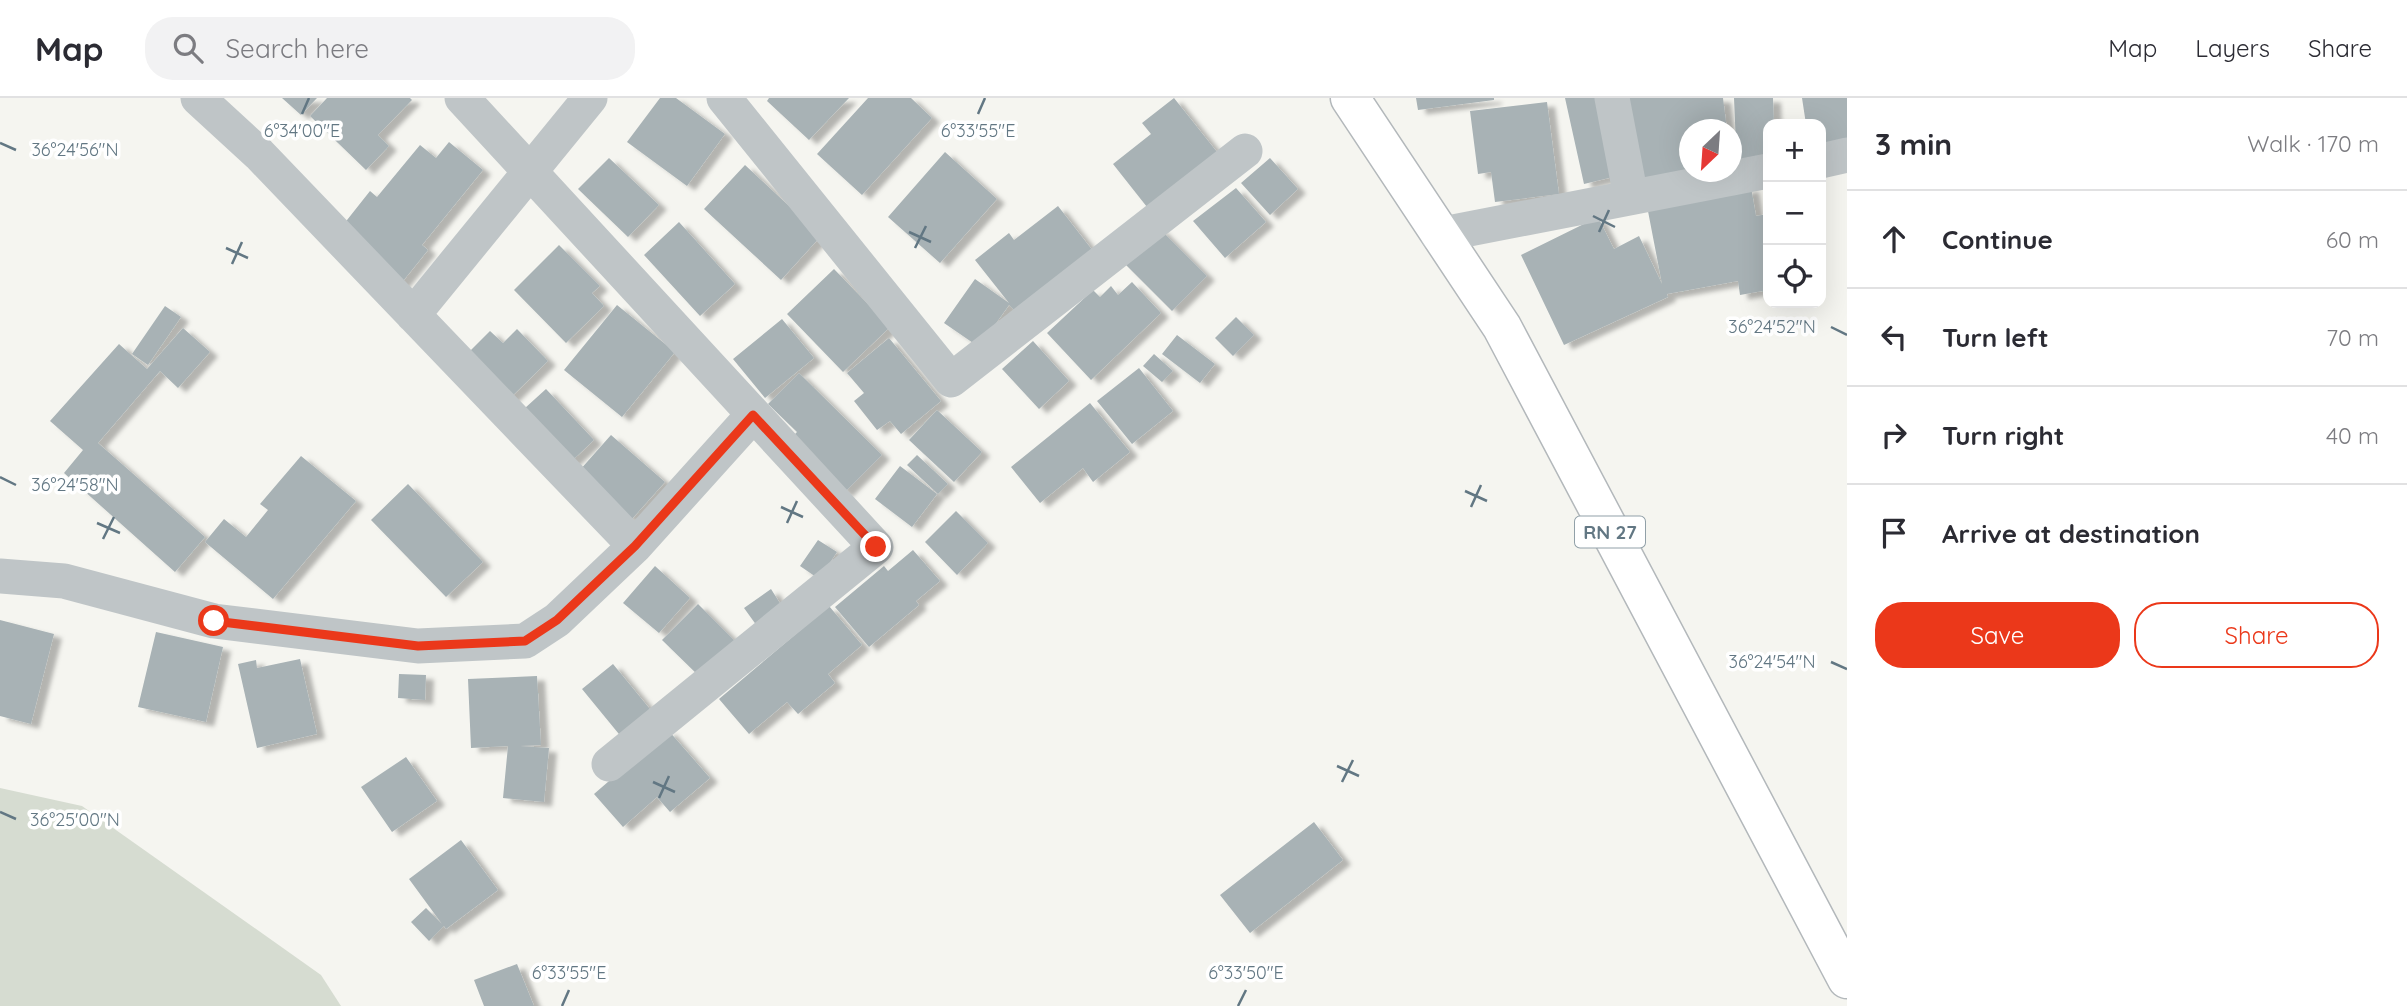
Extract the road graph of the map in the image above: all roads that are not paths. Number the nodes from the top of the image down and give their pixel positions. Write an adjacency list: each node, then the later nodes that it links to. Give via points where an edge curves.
1 (198, 98): 14 (street, via 259,154)
2 (462, 98): 10 (street)
3 (590, 98): 10 (street)
4 (724, 98): 7 (street, via 951,380)
5 (1350, 98): 13 (main road, RN 27)
6 (1612, 98): 12 (street)
7 (1245, 151)
8 (1847, 155): 9 (street)
9 (1826, 159)
10 (530, 172): 14 (street); 15 (street)
11 (1763, 172): 12 (street)
12 (1631, 197): 13 (street)
13 (1438, 235): 19 (main road, RN 27, via 1502,327)
14 (414, 315): 16 (street)
15 (753, 415): 16 (street); 18 (street, via 876,547)
16 (635, 546): 17 (street, via 557,620 525,641 418,646 214,621 64,581)
17 (0, 576)
18 (609, 764)
19 (1847, 979)

